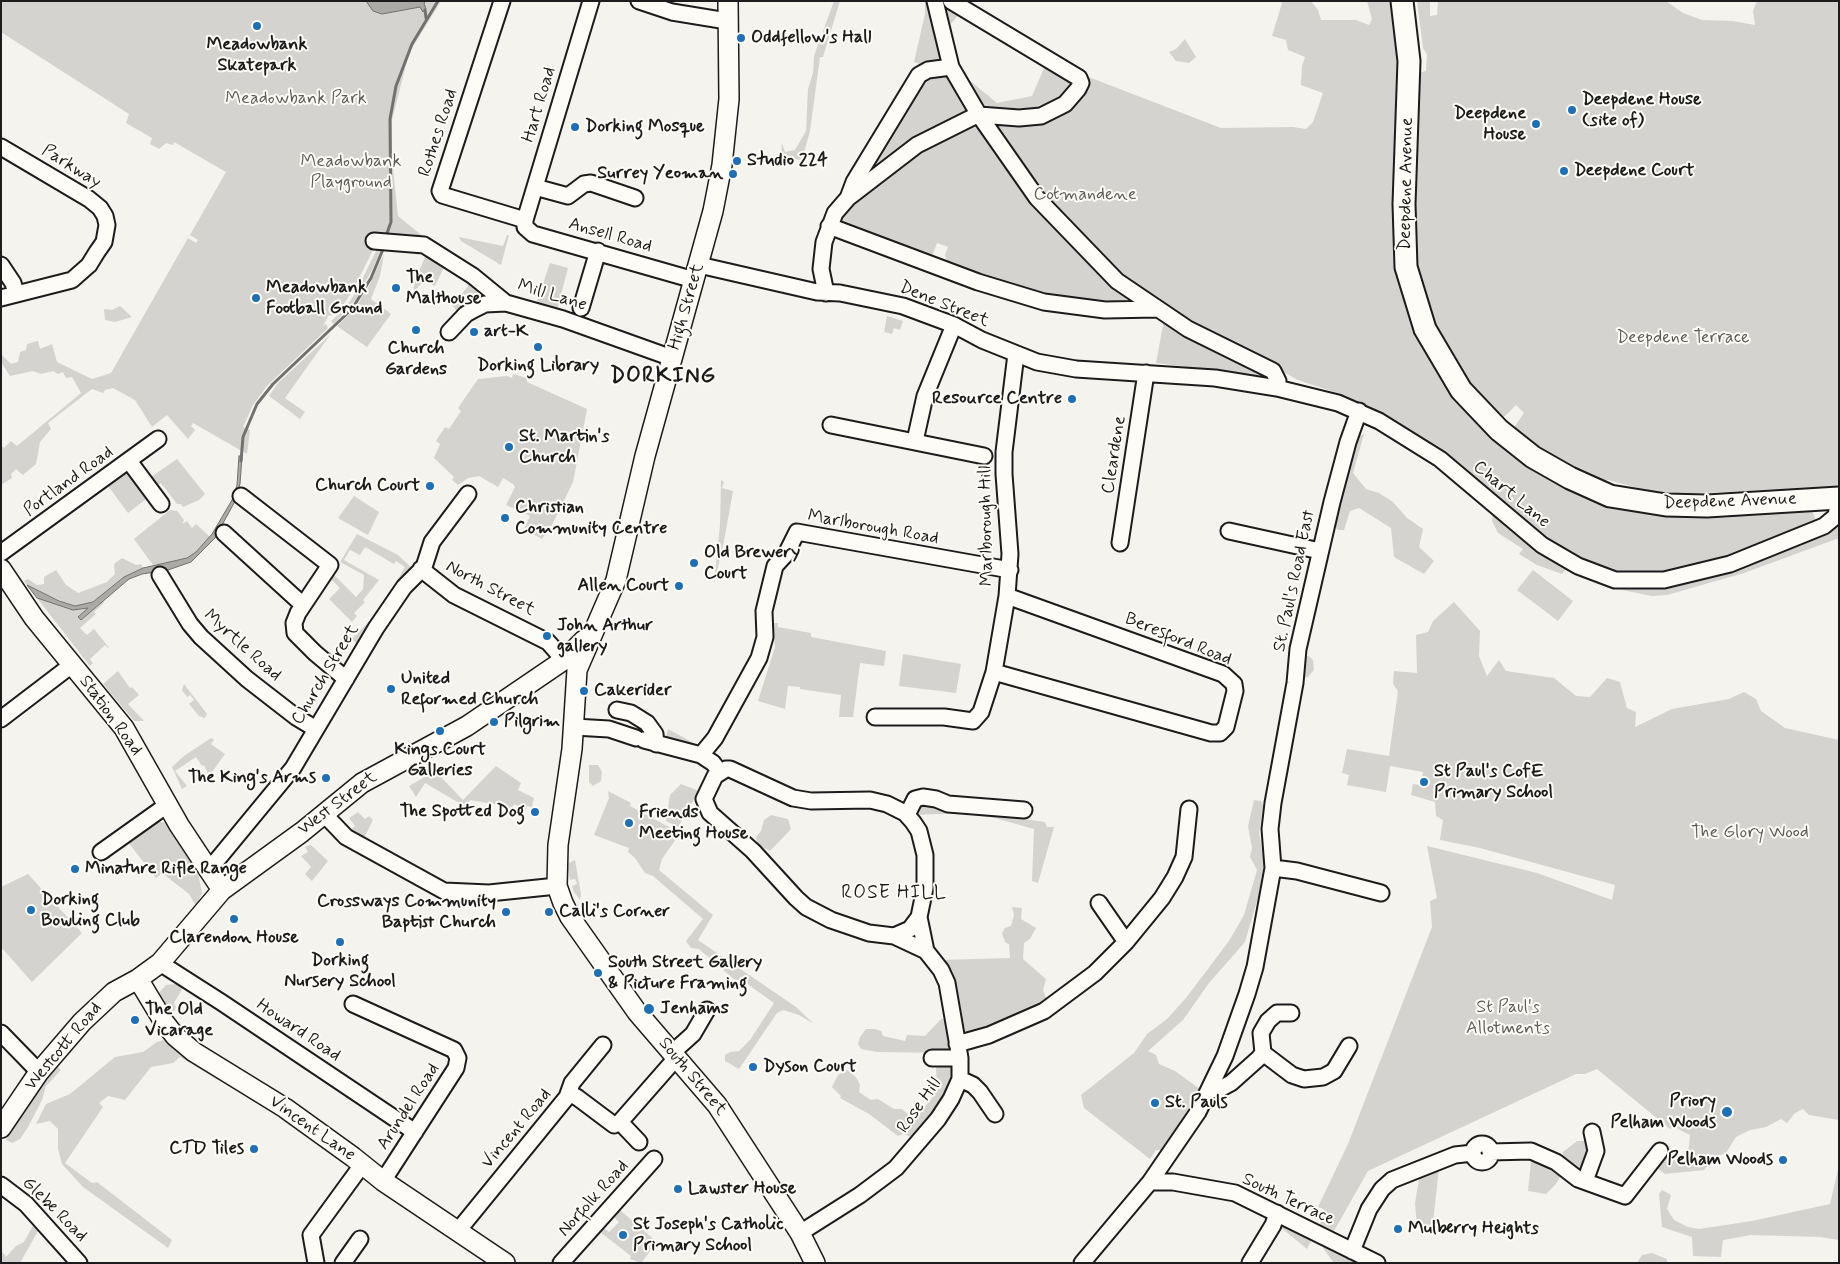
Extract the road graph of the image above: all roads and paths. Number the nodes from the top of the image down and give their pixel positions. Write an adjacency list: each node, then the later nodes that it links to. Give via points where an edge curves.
1 (502, 1): 15 (street, Rothes Road, via 440,191 442,195)
2 (591, 1): 12 (street, Hart Road)
3 (639, 1): 8 (street, via 672,12)
4 (728, 1): 8 (main road, High Street)
5 (935, 1): 9 (street)
6 (1402, 1): 42 (highway, Deepdene Avenue, via 1409,61 1404,204 1406,267 1425,330 1460,390 1499,430 1533,457 1610,496 1644,503)
7 (957, 2): 10 (street, via 1079,78 1080,83 1064,104 1052,112 1031,118)
8 (727, 21): 20 (main road, High Street, via 727,126 713,211)
9 (951, 67): 10 (street); 14 (street, via 928,70 918,75 854,182)
10 (979, 115): 14 (street, via 917,145); 26 (street, via 1050,212 1117,281)
11 (1, 147): 21 (street, Parkway, via 89,199 100,208 107,224 104,242 72,280)
12 (535, 187): 13 (street, via 568,196 590,183); 15 (street, Hart Road)
13 (635, 198)
14 (848, 198): 16 (street)
15 (525, 220): 18 (street, Ansell Road, via 525,228 533,234)
16 (828, 226): 22 (street, via 822,269); 26 (street, via 978,282 1044,302 1105,310)
17 (381, 242): 24 (street, Mill Lane, via 415,244 431,249 473,276)
18 (598, 252): 20 (street, Ansell Road); 25 (street)
19 (1, 265): 21 (street)
20 (696, 273): 22 (street, Dene Street); 30 (main road, High Street)
21 (16, 293): 23 (street, Parkway)
22 (826, 293): 27 (street, Dene Street, via 840,292 888,302)
23 (1, 298)
24 (506, 303): 28 (street, via 485,304 475,309); 30 (street, Mill Lane, via 563,318)
25 (581, 308)
26 (1157, 309): 32 (street, via 1216,344 1273,371 1278,381)
27 (954, 325): 29 (street, Dene Street); 36 (street, via 925,396)
28 (449, 332)
29 (1016, 354): 31 (street, Dene Street, via 1037,362 1076,369); 49 (street, Marlborough Hill, via 1004,452)
30 (672, 358): 54 (main road, High Street, via 616,580)
31 (1146, 373): 32 (street, Chart Lane, via 1214,378); 45 (street, Cleardene)
32 (1277, 388): 33 (street, Chart Lane, via 1316,396)
33 (1360, 411): 42 (street, Chart Lane, via 1440,459 1542,546 1578,566 1615,580 1664,580 1720,567 1806,535 1824,526); 46 (street, St. Paul's Road East, via 1348,442)
34 (831, 425): 36 (street)
35 (158, 440): 38 (street, Portland Road)
36 (915, 441): 37 (street)
37 (984, 456)
38 (129, 461): 41 (street); 47 (street, Portland Road)
39 (468, 494): 48 (street, Church Street, via 432,542)
40 (241, 496): 53 (street, via 330,565)
41 (161, 504)
42 (1838, 510)
43 (1228, 531): 46 (street)
44 (224, 533): 53 (street)
45 (1120, 543)
46 (1320, 551): 74 (street, St. Paul's Road East, via 1298,650 1295,683 1279,762 1270,829)
47 (1, 553)
48 (421, 570): 55 (street, North Street, via 454,595 548,642); 58 (street, Church Street, via 390,606)
49 (1010, 570): 52 (street, Marlborough Hill); 66 (street, Marlborough Road, via 797,532 786,554 775,566 764,611 765,637 756,665 715,738)
50 (4, 574): 56 (main road, Station Road)
51 (160, 575): 64 (street, Myrtle Road, via 201,637 247,678)
52 (1007, 596): 57 (street, Marlborough Hill); 57 (street, Beresford Road, via 1223,674 1234,684 1235,691 1226,727 1211,734)
53 (303, 605): 58 (street, via 294,623 295,632)
54 (592, 632): 55 (main road, West Street); 59 (main road, South Street, via 577,670)
55 (564, 660): 59 (main road); 71 (main road, West Street, via 467,726 374,776)
56 (73, 664): 62 (street); 68 (main road, Station Road, via 124,728)
57 (994, 672): 61 (street, Marlborough Hill, via 981,712 974,722 925,717)
58 (346, 679): 64 (street, Church Street)
59 (575, 686): 63 (main road, South Street)
60 (617, 710): 65 (street, via 635,715 647,723 655,734)
61 (875, 717)
62 (1, 719)
63 (574, 727): 65 (street, via 609,729); 76 (main road, South Street, via 558,845)
64 (316, 729): 75 (street, Church Street, via 293,768)
65 (646, 741): 66 (street)
66 (701, 755): 67 (street)
67 (720, 772): 72 (street, via 730,769 793,798 811,801 870,800 887,804); 81 (street, Rose Hill, via 704,799 710,813 796,898 831,920 869,933)
68 (167, 805): 73 (street); 75 (main road, Station Road)
69 (1189, 809): 82 (street, via 1184,857 1175,877)
70 (1024, 810): 72 (street, via 948,804 923,797 915,800)
71 (324, 814): 76 (street, via 346,837 444,891 489,893); 77 (main road, West Street)
72 (907, 815): 80 (street, Rose Hill, via 919,831 925,855 925,888)
73 (101, 852)
74 (1273, 868): 78 (street); 98 (street, St. Paul's Road East, via 1250,985)
75 (208, 871): 77 (main road, Station Road)
76 (557, 886): 94 (main road, South Street, via 578,927 638,1012)
77 (222, 890): 84 (main road, West Street)
78 (1381, 893)
79 (1099, 903): 82 (street)
80 (920, 917): 81 (street, via 910,929); 83 (street, Rose Hill)
81 (894, 936): 83 (street, Rose Hill)
82 (1126, 942): 92 (street, via 1095,973 1044,1011)
83 (926, 951): 92 (street, Rose Hill, via 947,983)
84 (160, 963): 85 (main road, West Street); 103 (street, Howard Road)
85 (138, 979): 96 (main road, Westcott Road, via 108,997); 108 (main road, Vincent Lane, via 175,1036 194,1052 284,1108)
86 (353, 1004): 103 (street, Arundel Road, via 454,1050 458,1058 456,1068)
87 (707, 1010): 94 (street)
88 (1291, 1013): 93 (street, via 1277,1013 1268,1021 1261,1033)
89 (1, 1033): 96 (street)
90 (603, 1045): 99 (street, via 570,1085)
91 (1349, 1046): 93 (street, via 1334,1071 1323,1077 1304,1079 1292,1075)
92 (959, 1051): 95 (street); 97 (street, Rose Hill)
93 (1263, 1053): 98 (street, via 1230,1083 1218,1090)
94 (675, 1055): 101 (street); 115 (main road, South Street, via 717,1105)
95 (932, 1058)
96 (39, 1072): 102 (main road, Westcott Road)
97 (960, 1079): 100 (street, via 980,1092); 115 (street, Rose Hill, via 938,1119 896,1168)
98 (1210, 1089): 111 (street, St. Paul's Road East)
99 (567, 1097): 101 (street, Vincent Road, via 573,1095 578,1098 608,1123); 114 (street, Vincent Road)
100 (995, 1114)
101 (620, 1122): 105 (street, Norfolk Road)
102 (1, 1128)
103 (415, 1132): 109 (street, Arundel Road)
104 (1592, 1132): 110 (street, via 1596,1151)
105 (639, 1142)
106 (1660, 1151): 110 (street, via 1625,1196)
107 (654, 1159): 122 (street, Norfolk Road)
108 (362, 1165): 109 (main road, Vincent Lane); 119 (street, via 311,1235)
109 (383, 1181): 114 (main road, Vincent Lane)
110 (1585, 1181): 117 (street, via 1556,1162 1531,1152 1490,1152 1487,1146 1480,1144 1473,1153 1448,1157 1392,1180 1369,1209)
111 (1150, 1182): 113 (street, South Terrace, via 1173,1182 1234,1194); 124 (street, St. Paul's Road East)
112 (1, 1185): 118 (street, Glebe Road, via 26,1204)
113 (1277, 1213): 117 (street, South Terrace); 125 (street, via 1274,1225)
114 (457, 1232): 121 (main road, Vincent Lane)
115 (800, 1233): 123 (main road, South Street)
116 (360, 1239): 120 (street)
117 (1352, 1251): 126 (street, South Terrace)
118 (79, 1263)
119 (316, 1263)
120 (343, 1263)
121 (505, 1263)
122 (561, 1263)
123 (815, 1263)
124 (1082, 1263)
125 (1250, 1263)
126 (1377, 1263)

